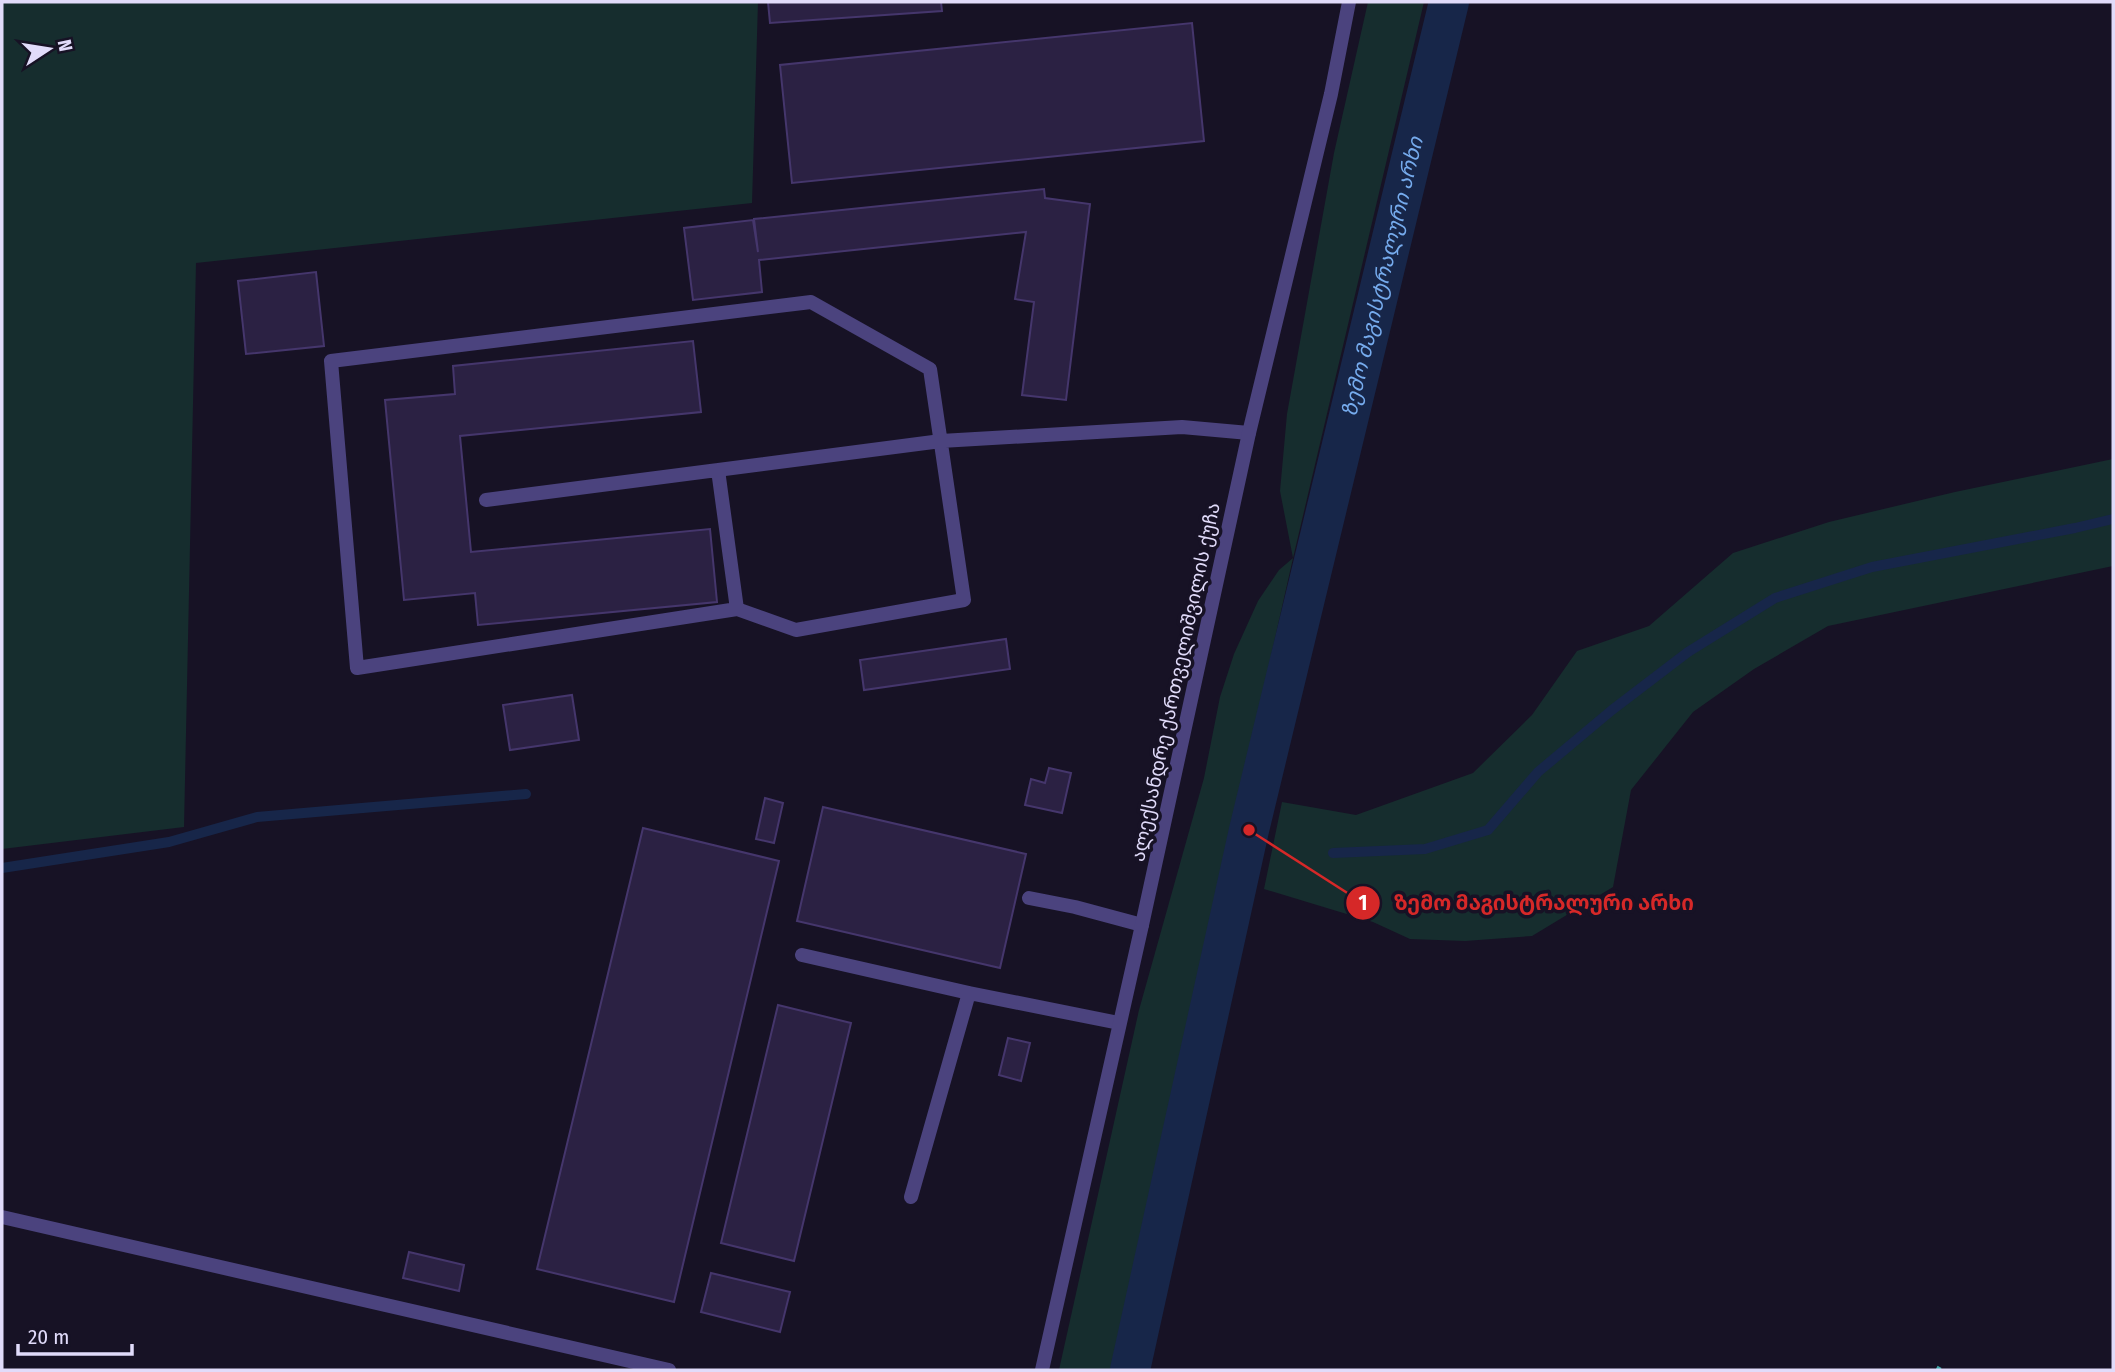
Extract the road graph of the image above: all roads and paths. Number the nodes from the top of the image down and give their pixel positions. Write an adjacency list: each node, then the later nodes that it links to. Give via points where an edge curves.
1 (1349, 2): 2 (street, ალექსანდრე ქართველიშვილის ქუჩა)
2 (1249, 433): 3 (street, via 1182,427); 8 (street, ალექსანდრე ქართველიშვილის ქუჩა)
3 (941, 441): 4 (street); 6 (street, via 964,600 796,629); 6 (street, via 930,369 811,302 331,360 357,668)
4 (718, 470): 5 (street); 6 (street)
5 (486, 500)
6 (737, 609)
7 (1029, 898): 8 (street)
8 (1142, 925): 11 (street, ალექსანდრე ქართველიშვილის ქუჩა)
9 (802, 955): 10 (street)
10 (969, 993): 11 (street); 12 (street)
11 (1119, 1023): 15 (street, ალექსანდრე ქართველიშვილის ქუჩა)
12 (911, 1197)
13 (2, 1217): 14 (street)
14 (669, 1370)
15 (1042, 1370)

